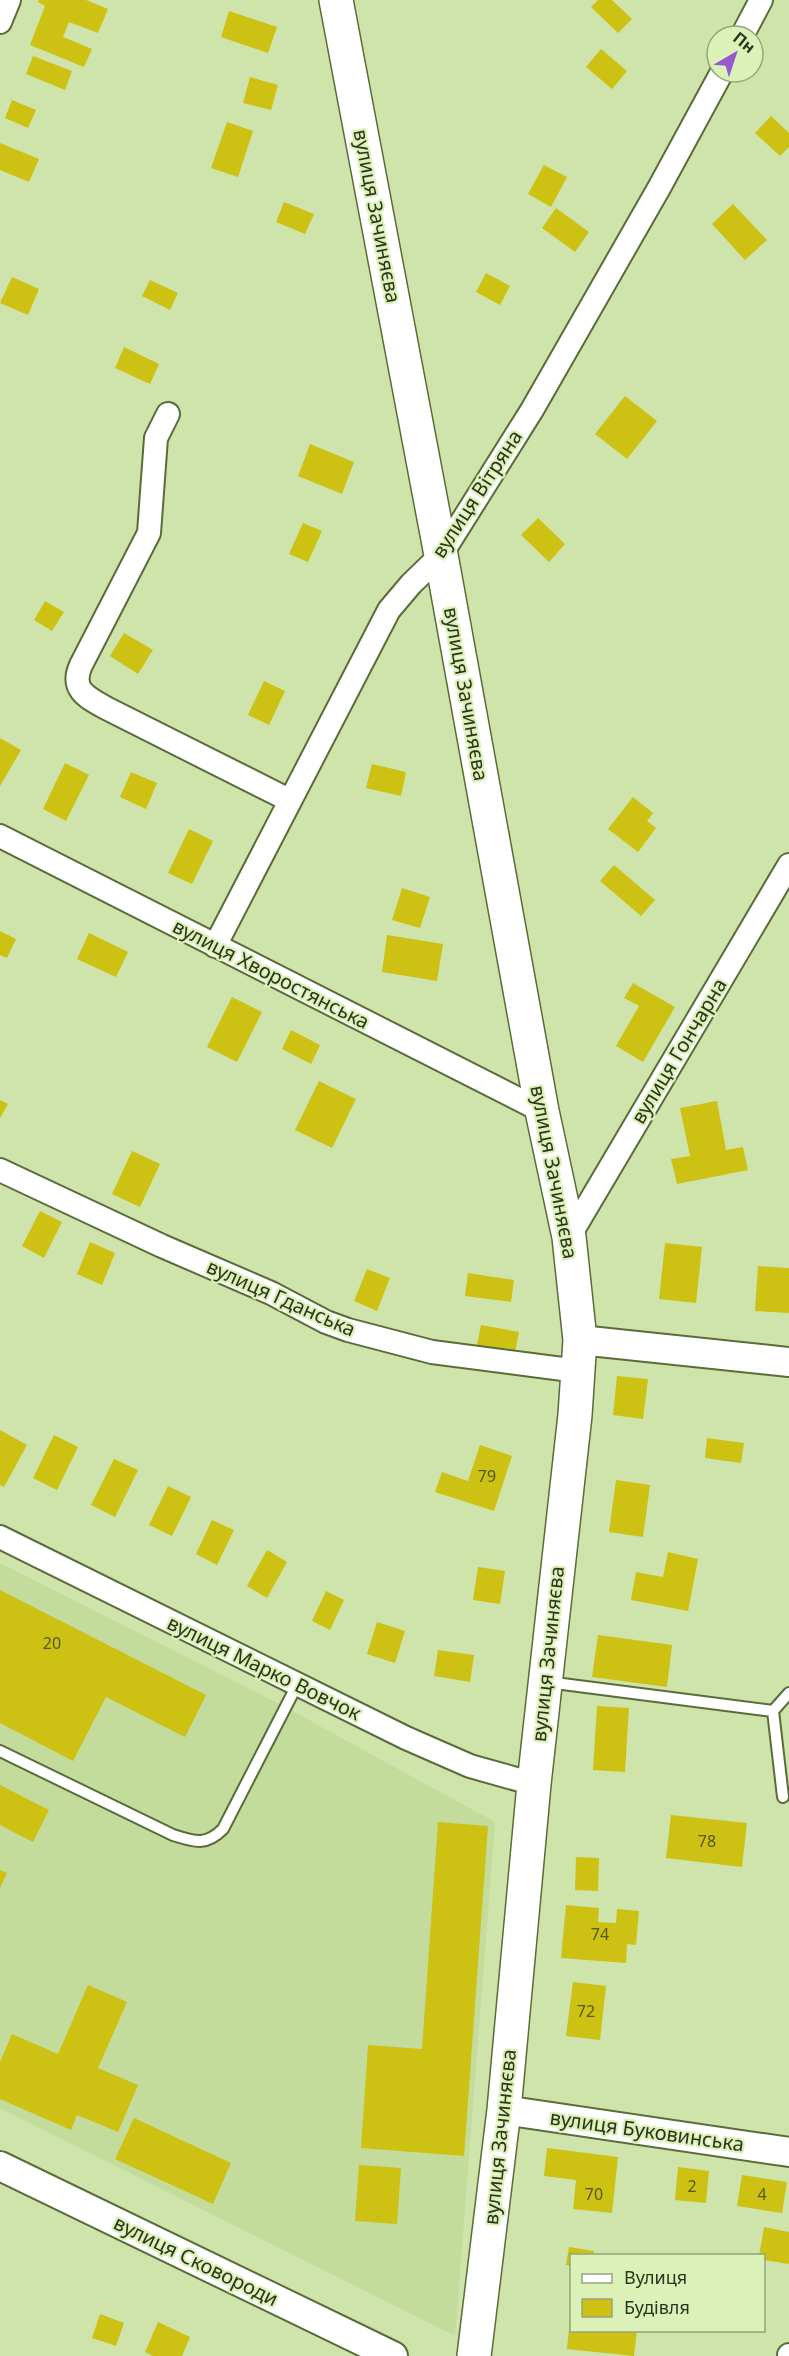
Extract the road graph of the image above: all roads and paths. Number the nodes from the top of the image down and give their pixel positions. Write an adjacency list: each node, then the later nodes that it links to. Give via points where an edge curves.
1 (9, 0): 4 (street)
2 (336, 0): 8 (main road, вулиця Зачиняєва)
3 (761, 0): 5 (street)
4 (0, 22)
5 (748, 24)
6 (715, 84): 8 (street, вулиця Вітряна, via 532,410)
7 (168, 414): 9 (street, via 156,438 148,533 75,677 78,687 89,699)
8 (441, 555): 9 (street, вулиця Вітряна, via 389,610); 13 (main road, вулиця Зачиняєва)
9 (289, 800): 12 (street, вулиця Вітряна)
10 (0, 836): 12 (street, вулиця Хворостянська)
11 (789, 865): 15 (street, вулиця Гончарна)
12 (215, 946): 13 (street, вулиця Хворостянська)
13 (542, 1111): 15 (main road, вулиця Зачиняєва)
14 (0, 1170): 16 (street, вулиця Гданська, via 348,1330 432,1352)
15 (569, 1237): 16 (main road, вулиця Зачиняєва)
16 (579, 1355): 17 (street); 19 (main road, вулиця Зачиняєва)
17 (789, 1362)
18 (0, 1537): 20 (street, вулиця Марко Вовчок)
19 (545, 1682): 22 (lane); 24 (main road, вулиця Зачиняєва)
20 (297, 1685): 23 (lane, via 223,1829 206,1842 173,1835); 24 (street, вулиця Марко Вовчок, via 470,1766)
21 (789, 1693): 22 (lane)
22 (773, 1711): 25 (lane)
23 (0, 1751)
24 (534, 1784): 26 (main road, вулиця Зачиняєва)
25 (783, 1797)
26 (504, 2110): 27 (street, вулиця Буковинська); 30 (main road, вулиця Зачиняєва)
27 (789, 2152)
28 (0, 2166): 29 (street, вулиця Сковороди)
29 (393, 2356)
30 (474, 2356)

